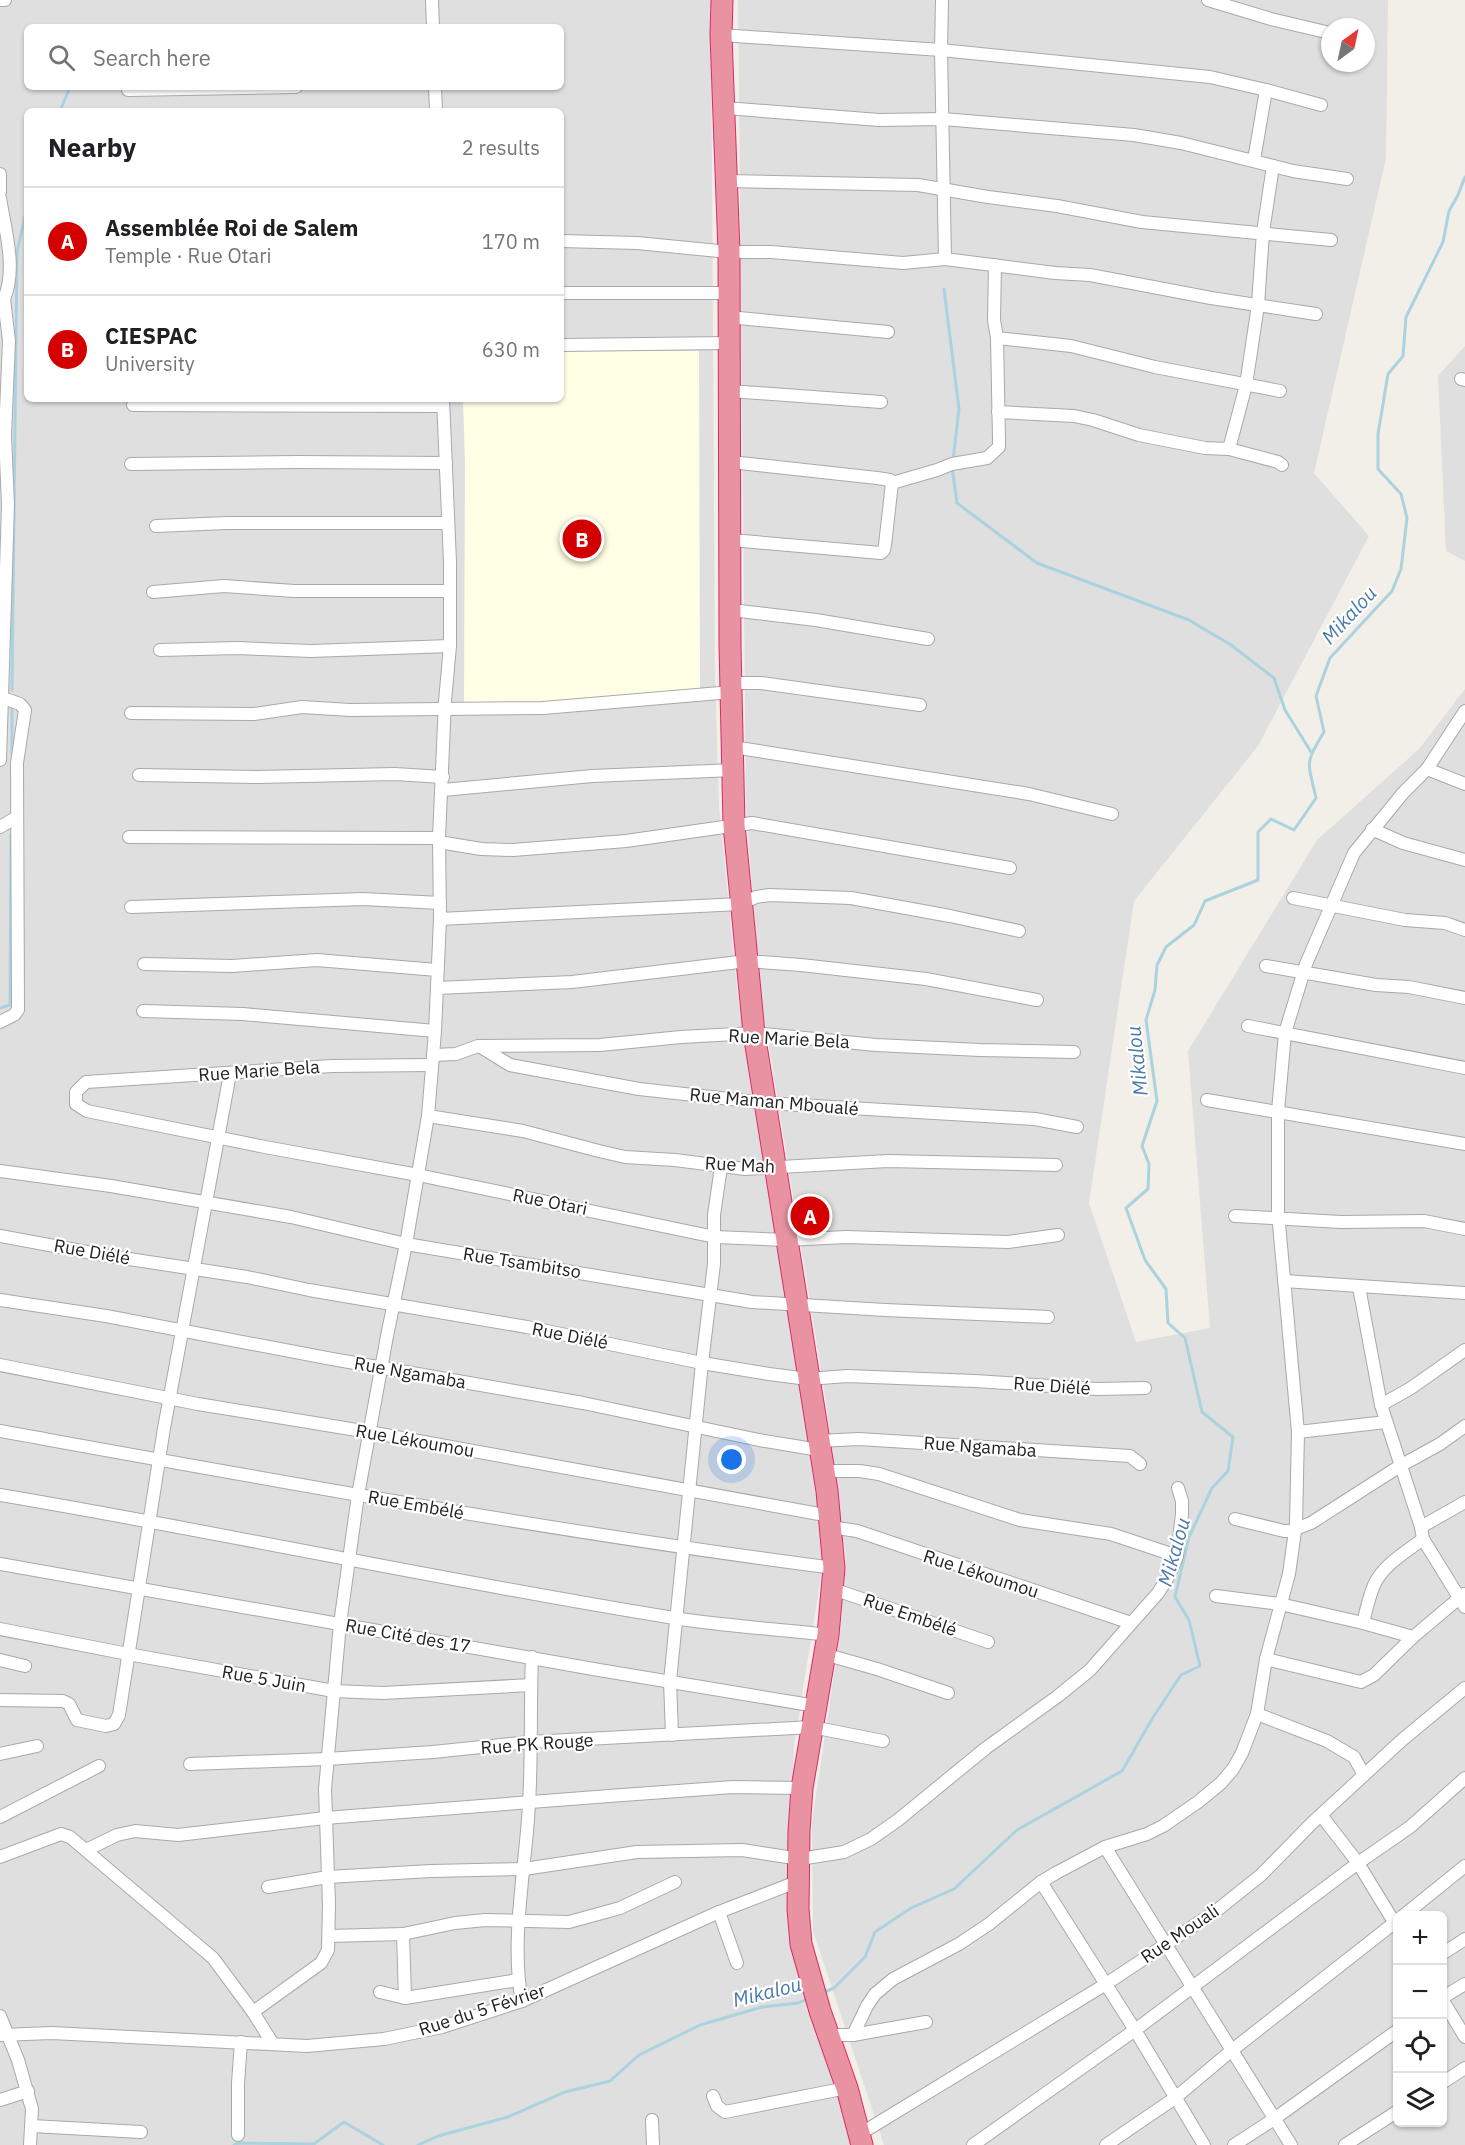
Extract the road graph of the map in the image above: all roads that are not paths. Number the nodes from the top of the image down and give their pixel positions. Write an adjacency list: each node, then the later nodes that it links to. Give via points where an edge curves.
1 (0, 0): 2 (street)
2 (5, 0)
3 (432, 0): 7 (street)
4 (722, 0): 9 (highway)
5 (942, 0): 10 (street)
6 (1208, 0): 8 (street)
7 (433, 24)
8 (1321, 31)
9 (721, 34): 10 (street); 15 (highway)
10 (941, 50): 12 (street, via 1199,76); 16 (street)
11 (435, 90): 14 (street)
12 (1266, 90): 13 (street); 17 (street)
13 (1321, 105)
14 (436, 108)
15 (725, 108): 16 (street, via 879,120); 21 (highway)
16 (943, 119): 17 (street, via 1134,135); 22 (street)
17 (1254, 160): 18 (street)
18 (1273, 166): 20 (street); 25 (street)
19 (0, 174): 23 (street)
20 (1347, 179)
21 (727, 181): 22 (street); 28 (highway)
22 (944, 188): 25 (street, via 1142,222); 29 (street)
23 (0, 192)
24 (0, 198): 33 (street, via 9,257 8,289)
25 (1263, 232): 26 (street); 34 (street)
26 (1331, 240)
27 (564, 241): 28 (street)
28 (729, 252): 29 (street, via 903,263); 32 (highway)
29 (945, 259): 30 (street)
30 (995, 265): 34 (street, via 1090,275); 38 (street)
31 (564, 293): 32 (street)
32 (729, 293): 36 (highway)
33 (2, 301): 41 (street, via 9,334)
34 (1258, 305): 35 (street); 42 (street)
35 (1316, 314)
36 (728, 317): 37 (street); 39 (highway)
37 (888, 332)
38 (997, 338): 42 (street, via 1071,346); 48 (street)
39 (729, 343): 40 (street); 43 (highway)
40 (564, 345)
41 (3, 370): 49 (street)
42 (1246, 385): 44 (street); 50 (street)
43 (730, 391): 45 (street); 51 (highway)
44 (1280, 391)
45 (881, 402)
46 (443, 403): 47 (street); 52 (street)
47 (133, 405)
48 (998, 412): 50 (street, via 1074,416 1139,435); 55 (street, via 999,447 987,458 952,464)
49 (2, 435): 56 (street)
50 (1229, 449): 54 (street)
51 (731, 462): 55 (street, via 877,478); 59 (highway)
52 (446, 463): 53 (street); 57 (street)
53 (131, 464)
54 (1282, 465)
55 (892, 483): 59 (street, via 881,553)
56 (4, 504): 60 (street)
57 (448, 523): 58 (street); 61 (street)
58 (156, 526)
59 (731, 540): 63 (highway)
60 (3, 560): 64 (street)
61 (450, 591): 62 (street, via 294,591 224,586); 66 (street)
62 (153, 592)
63 (731, 610): 65 (street); 68 (highway)
64 (2, 628): 69 (street)
65 (928, 639)
66 (450, 646): 67 (street, via 311,651); 71 (street)
67 (160, 650)
68 (732, 688): 70 (street, via 761,683); 71 (street, via 543,708); 74 (highway)
69 (2, 697): 75 (street); 76 (street, via 25,710)
70 (920, 705)
71 (445, 709): 73 (street, via 302,707 254,714); 80 (street)
72 (1465, 711): 77 (street)
73 (131, 713)
74 (733, 747): 78 (highway); 82 (street, via 1029,794)
75 (0, 760): 76 (street)
76 (17, 763): 83 (street)
77 (1427, 769): 81 (street); 86 (street)
78 (734, 770): 80 (street); 84 (highway)
79 (139, 775): 80 (street, via 395,774)
80 (443, 783): 88 (street)
81 (1465, 784)
82 (1112, 814)
83 (17, 817): 85 (street); 108 (street, via 18,1010)
84 (734, 825): 88 (street, via 626,841 513,850 482,849); 90 (street, via 776,826); 93 (highway)
85 (0, 827)
86 (1372, 829): 89 (street, via 1402,843); 95 (street, via 1354,853)
87 (129, 837): 88 (street)
88 (439, 840): 92 (street)
89 (1465, 860)
90 (1010, 868)
91 (1293, 898): 95 (street)
92 (440, 903): 94 (street, via 363,899); 96 (street)
93 (740, 904): 96 (street); 98 (street, via 769,895 851,898); 99 (highway)
94 (131, 907)
95 (1330, 907): 97 (street, via 1445,923); 103 (street)
96 (440, 919): 102 (street)
97 (1465, 930)
98 (1019, 931)
99 (747, 961): 104 (street, via 572,982); 106 (street, via 926,979); 111 (highway)
100 (144, 964): 102 (street, via 232,966 317,960)
101 (1266, 966): 103 (street)
102 (437, 970): 104 (street)
103 (1303, 974): 105 (street); 112 (street)
104 (437, 988): 110 (street)
105 (1465, 998)
106 (1037, 1000)
107 (143, 1011): 110 (street, via 243,1014)
108 (0, 1022)
109 (1248, 1026): 112 (street)
110 (435, 1031): 115 (street)
111 (754, 1033): 113 (street, Rue Marie Bela, via 600,1045); 114 (street, Rue Marie Bela, via 887,1045); 120 (highway)
112 (1285, 1033): 116 (street); 121 (street)
113 (478, 1046): 115 (street, Rue Marie Bela); 120 (street, Rue Maman Mboualé, via 510,1065 531,1070 639,1089)
114 (1074, 1052)
115 (433, 1060): 117 (street, Rue Marie Bela); 122 (street)
116 (1465, 1068)
117 (230, 1074): 118 (street, Rue Marie Bela); 124 (street)
118 (86, 1082): 124 (street, Rue Otari, via 75,1098 76,1104 87,1111)
119 (1207, 1100): 121 (street)
120 (766, 1103): 123 (street, Rue Maman Mboualé, via 1035,1119); 128 (highway)
121 (1278, 1111): 125 (street); 133 (street)
122 (428, 1116): 127 (street, Rue Mah, via 523,1131 625,1157); 130 (street)
123 (1077, 1127)
124 (217, 1137): 130 (street, Rue Otari); 131 (street)
125 (1465, 1144)
126 (1056, 1165): 128 (street, Rue Mah, via 888,1161)
127 (721, 1167): 128 (street, Rue Mah); 137 (street)
128 (776, 1168): 138 (highway)
129 (0, 1171): 131 (street, Rue Tsambitso)
130 (418, 1175): 137 (street, Rue Otari); 139 (street)
131 (205, 1203): 139 (street, Rue Tsambitso, via 291,1217); 140 (street)
132 (1235, 1216): 133 (street)
133 (1278, 1218): 134 (street, via 1424,1221); 141 (street)
134 (1465, 1229)
135 (1058, 1235): 138 (street, Rue Otari, via 1008,1242 846,1237)
136 (0, 1236): 140 (street, Rue Diélé)
137 (715, 1237): 138 (street, Rue Otari); 144 (street)
138 (785, 1240): 147 (highway)
139 (406, 1244): 144 (street, Rue Tsambitso); 146 (street)
140 (195, 1270): 146 (street, Rue Diélé); 149 (street)
141 (1284, 1281): 142 (street); 163 (street)
142 (1359, 1287): 143 (street); 157 (street)
143 (1465, 1293)
144 (711, 1295): 147 (street, Rue Tsambitso); 151 (street)
145 (0, 1300): 149 (street, Rue Ngamaba)
146 (394, 1303): 151 (street, Rue Diélé); 153 (street)
147 (797, 1304): 148 (street, Rue Tsambitso); 154 (highway)
148 (1048, 1317)
149 (183, 1330): 153 (street, Rue Ngamaba); 156 (street)
150 (1465, 1350): 157 (street)
151 (702, 1363): 154 (street, Rue Diélé); 159 (street)
152 (0, 1365): 156 (street, Rue Lékoumou)
153 (381, 1368): 159 (street, Rue Ngamaba); 162 (street)
154 (808, 1379): 155 (street, Rue Diélé, via 847,1376); 164 (highway)
155 (1145, 1388)
156 (170, 1399): 162 (street, Rue Lékoumou); 165 (street)
157 (1381, 1405): 158 (street)
158 (1386, 1422): 163 (street); 167 (street)
159 (696, 1426): 164 (street, Rue Ngamaba); 170 (street)
160 (1465, 1426): 167 (street)
161 (0, 1431): 165 (street, Rue Embélé)
162 (369, 1432): 170 (street, Rue Lékoumou); 171 (street)
163 (1298, 1432): 177 (street)
164 (819, 1445): 166 (street, Rue Ngamaba, via 859,1439 1130,1456); 168 (highway)
165 (160, 1460): 171 (street, Rue Embélé); 175 (street)
166 (1140, 1464)
167 (1400, 1466): 177 (street, via 1311,1523); 178 (street)
168 (823, 1471): 176 (highway); 180 (street, via 879,1474 1020,1520 1111,1534)
169 (1178, 1488): 180 (street, via 1182,1514)
170 (690, 1492): 176 (street, Rue Lékoumou); 179 (street)
171 (358, 1495): 179 (street, Rue Embélé); 181 (street)
172 (0, 1496): 175 (street)
173 (1465, 1502): 178 (street)
174 (1235, 1519): 177 (street, via 1276,1531)
175 (150, 1520): 181 (street); 184 (street)
176 (830, 1522): 183 (highway); 189 (street, Rue Lékoumou)
177 (1294, 1528): 187 (street, via 1289,1574)
178 (1422, 1533): 186 (street); 190 (street, via 1378,1578)
179 (683, 1549): 183 (street, Rue Embélé); 188 (street)
180 (1177, 1556): 189 (street, via 1166,1582)
181 (350, 1560): 188 (street); 191 (street)
182 (0, 1564): 184 (street, Rue Cité des 17)
183 (833, 1579): 194 (street, Rue Embélé); 195 (highway)
184 (138, 1588): 191 (street, Rue Cité des 17); 196 (street)
185 (1215, 1596): 187 (street)
186 (1463, 1599): 193 (street)
187 (1280, 1604): 190 (street); 198 (street)
188 (676, 1618): 195 (street); 201 (street)
189 (1131, 1623): 228 (street, via 1090,1670 879,1834 844,1852)
190 (1363, 1623): 193 (street)
191 (340, 1624): 197 (street, Rue Cité des 17); 204 (street)
192 (0, 1629): 196 (street, Rue 5 Juin)
193 (1413, 1637): 198 (street, via 1374,1676 1361,1682)
194 (988, 1642)
195 (826, 1644): 205 (street, via 877,1669); 207 (highway)
196 (128, 1654): 204 (street, Rue 5 Juin); 206 (street, via 118,1715 110,1726 77,1720 69,1704 63,1701)
197 (531, 1657): 201 (street, Rue Cité des 17); 202 (street)
198 (1266, 1659): 208 (street)
199 (0, 1660): 200 (street)
200 (25, 1666)
201 (670, 1681): 207 (street, Rue Cité des 17); 210 (street)
202 (531, 1685): 204 (street, Rue 5 Juin, via 383,1693); 212 (street)
203 (1465, 1688): 218 (street, Rue Mouali)
204 (334, 1691): 215 (street)
205 (948, 1693)
206 (0, 1700)
207 (816, 1706): 209 (highway)
208 (1257, 1714): 218 (street, via 1327,1741 1354,1757); 225 (street, via 1242,1753 1221,1784 1163,1826)
209 (812, 1727): 210 (street, Rue PK Rouge); 211 (street, Rue PK Rouge); 220 (highway)
210 (672, 1735): 212 (street, Rue PK Rouge)
211 (883, 1741)
212 (530, 1742): 215 (street, Rue PK Rouge); 221 (street)
213 (37, 1746): 214 (street)
214 (0, 1754)
215 (327, 1759): 216 (street, Rue PK Rouge); 224 (street)
216 (190, 1764)
217 (99, 1766): 223 (street)
218 (1364, 1775): 222 (street, Rue Mouali)
219 (1465, 1778): 229 (street, via 1410,1827)
220 (802, 1788): 221 (street, via 733,1787); 228 (highway)
221 (530, 1803): 224 (street); 231 (street)
222 (1321, 1815): 229 (street); 245 (street, Rue Mouali, via 1247,1887)
223 (0, 1817)
224 (325, 1818): 226 (street, via 178,1835 135,1831); 232 (street)
225 (1105, 1847): 235 (street); 245 (street)
226 (86, 1850): 227 (street, via 62,1834); 257 (street, via 213,1958)
227 (0, 1857)
228 (800, 1859): 231 (street, via 742,1850 637,1852); 233 (highway)
229 (1358, 1863): 239 (street); 251 (street)
230 (1465, 1866): 237 (street)
231 (524, 1869): 232 (street); 240 (street)
232 (328, 1877): 236 (street); 243 (street)
233 (799, 1881): 238 (street, Rue du 5 Février); 263 (highway, via 801,1944)
234 (675, 1882): 240 (street, via 639,1901 588,1918 569,1922)
235 (1041, 1882): 249 (street); 264 (street, via 975,1934 883,1986 867,2006)
236 (268, 1887)
237 (1410, 1911)
238 (719, 1912): 247 (street); 255 (street, Rue du 5 Février)
239 (1393, 1914)
240 (519, 1921): 242 (street, via 485,1920); 248 (street)
241 (1393, 1925): 268 (street)
242 (403, 1934): 243 (street); 254 (street)
243 (329, 1936): 257 (street, via 328,1950 321,1963)
244 (1465, 1939): 246 (street)
245 (1166, 1944): 249 (street, Rue Mouali); 251 (street)
246 (1447, 1951)
247 (737, 1963)
248 (518, 1980): 254 (street); 255 (street)
249 (1106, 1984): 260 (street); 282 (street, Rue Mouali)
250 (1465, 1984): 253 (street)
251 (1193, 1985): 260 (street); 268 (street)
252 (380, 1992): 254 (street)
253 (1447, 1996)
254 (405, 1998)
255 (522, 2001): 267 (street, Rue du 5 Février, via 384,2039 307,2046)
256 (1447, 2006): 265 (street)
257 (253, 2012): 267 (street)
258 (0, 2016): 261 (street)
259 (926, 2022): 264 (street)
260 (1135, 2030): 274 (street); 285 (street)
261 (3, 2034): 266 (street, Rue du 5 Février); 272 (street, via 12,2046)
262 (1393, 2034): 278 (street)
263 (828, 2035): 264 (street); 271 (highway)
264 (853, 2035)
265 (1465, 2037)
266 (241, 2042): 267 (street, Rue du 5 Février); 281 (street)
267 (273, 2044)
268 (1231, 2051): 274 (street); 278 (street)
269 (1465, 2068): 270 (street)
270 (1447, 2080)
271 (847, 2088): 273 (street, via 725,2112 717,2106); 282 (highway)
272 (28, 2091): 275 (street); 279 (street)
273 (714, 2096)
274 (1175, 2098): 286 (street); 287 (street)
275 (0, 2100)
276 (1393, 2114): 290 (street)
277 (652, 2120): 284 (street)
278 (1274, 2120): 288 (street); 289 (street)
279 (32, 2126): 280 (street); 283 (street)
280 (141, 2132)
281 (238, 2135)
282 (861, 2140)
283 (30, 2145)
284 (653, 2145)
285 (973, 2145)
286 (1106, 2145)
287 (1204, 2145)
288 (1234, 2145)
289 (1291, 2145)
290 (1345, 2145)

